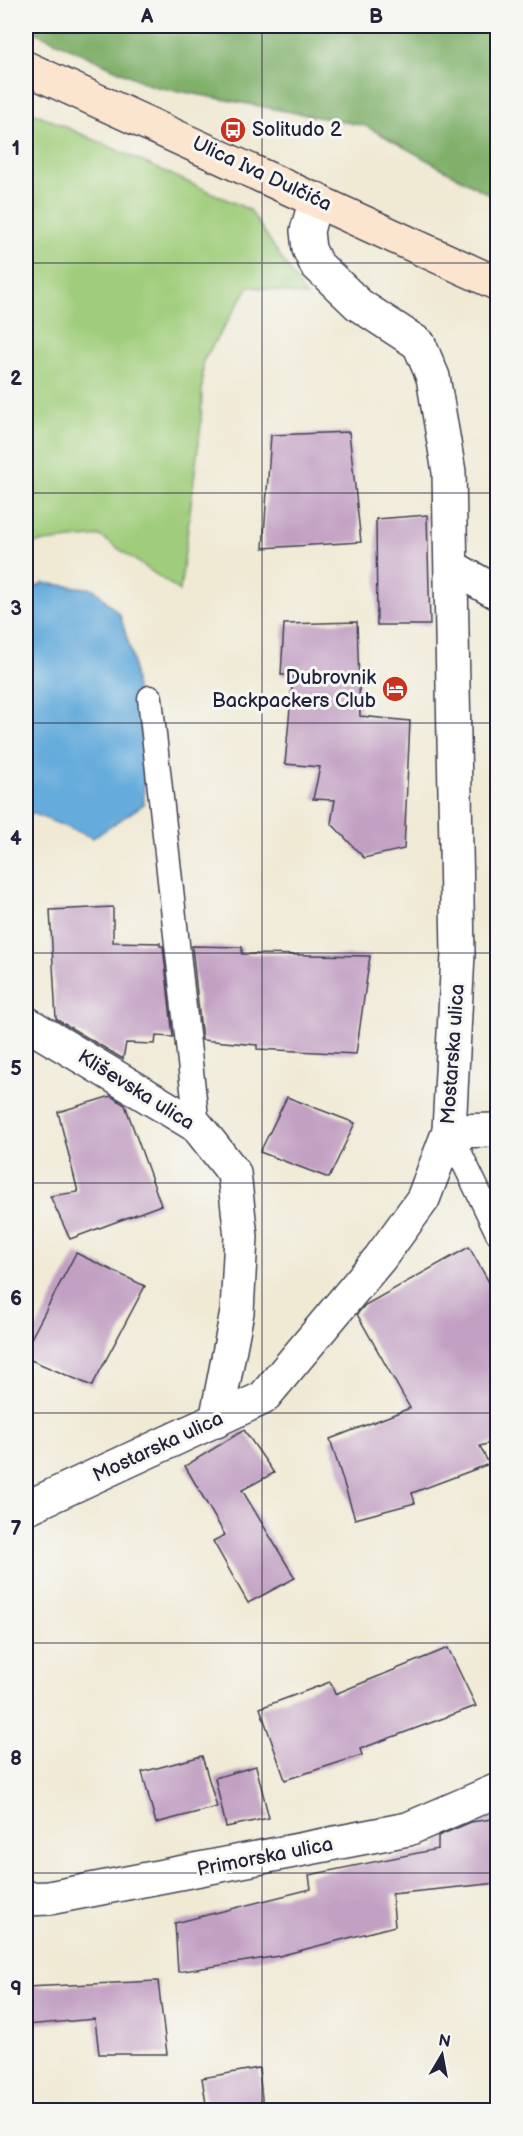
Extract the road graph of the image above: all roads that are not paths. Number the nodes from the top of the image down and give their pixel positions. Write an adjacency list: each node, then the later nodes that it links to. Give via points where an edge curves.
1 (26, 68): 2 (main road, Ulica Iva Dulčića)
2 (316, 199): 3 (main road, Ulica Iva Dulčića); 4 (street, Mostarska ulica, via 307,231 316,264 359,305 419,344 433,377 448,472)
3 (498, 284)
4 (452, 567): 5 (street); 10 (street, Mostarska ulica, via 458,954)
5 (498, 593)
6 (150, 698): 8 (lane)
7 (26, 1023): 8 (street, Kliševska ulica)
8 (198, 1126): 12 (street, Kliševska ulica, via 234,1173 241,1237 237,1312)
9 (498, 1130): 10 (street)
10 (449, 1131): 11 (lane); 12 (street, Mostarska ulica, via 423,1199 380,1258 262,1398)
11 (498, 1233)
12 (216, 1421): 13 (street, Mostarska ulica)
13 (26, 1508)
14 (498, 1790): 15 (street, Primorska ulica, via 408,1829 49,1898)
15 (26, 1899)

